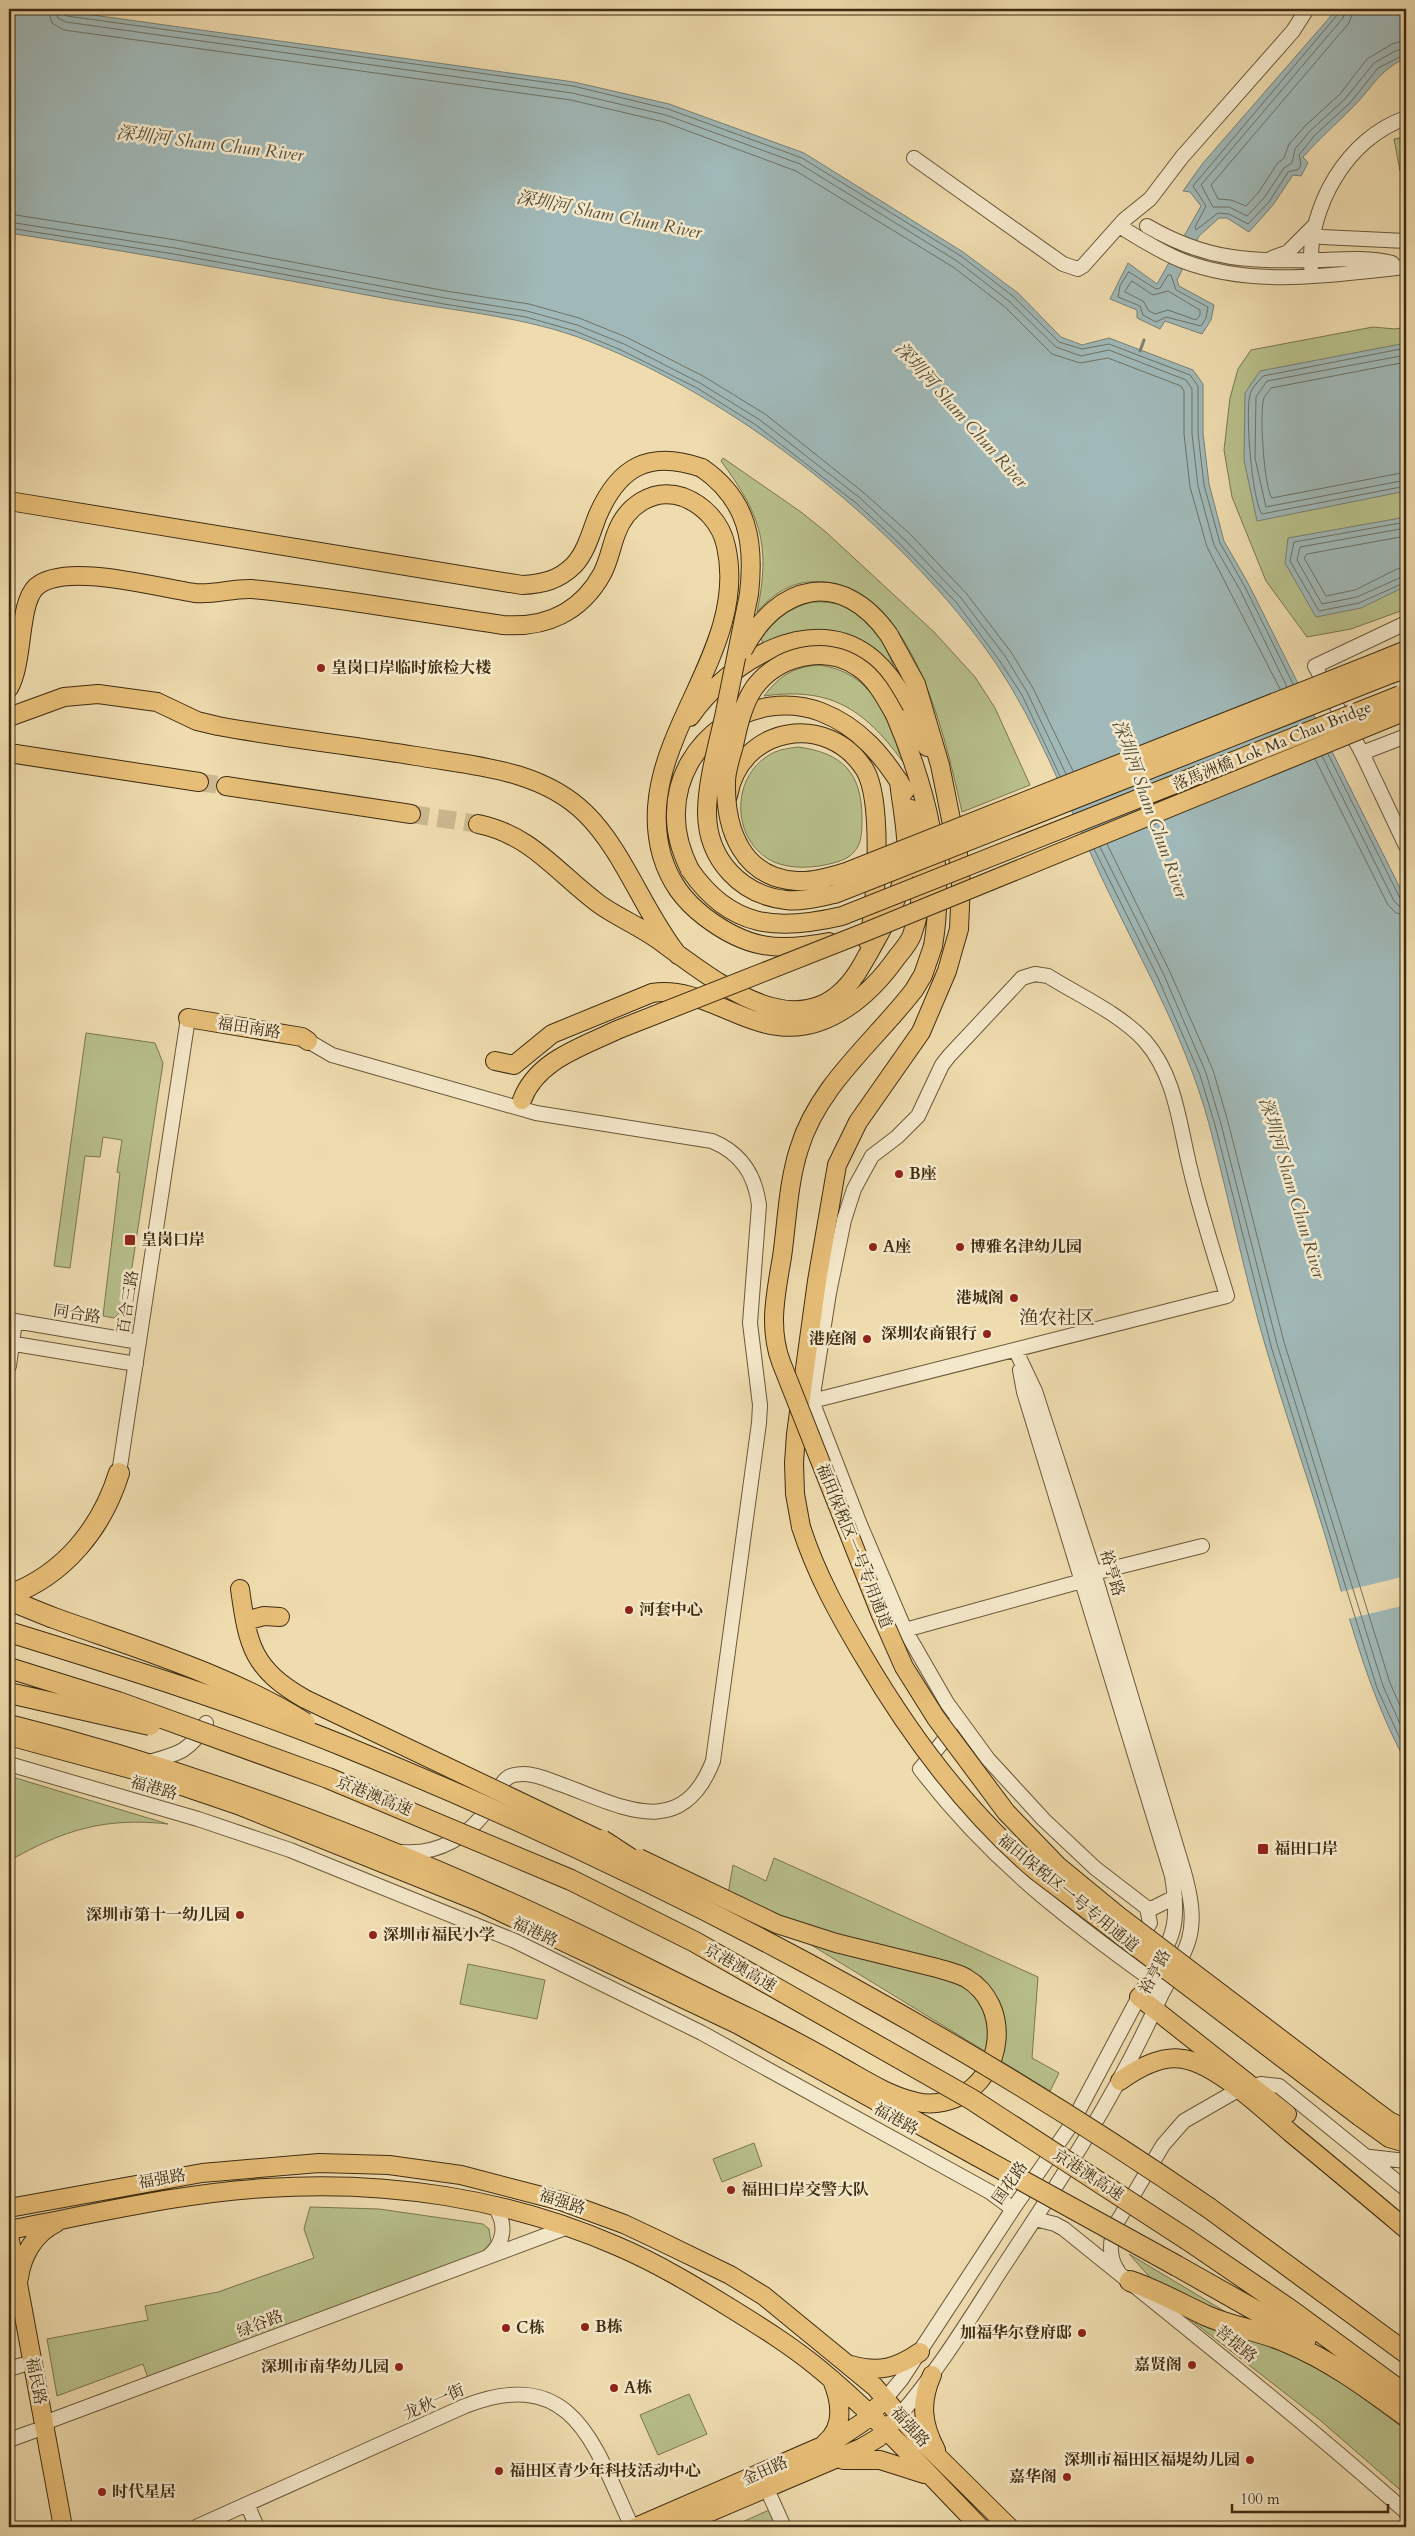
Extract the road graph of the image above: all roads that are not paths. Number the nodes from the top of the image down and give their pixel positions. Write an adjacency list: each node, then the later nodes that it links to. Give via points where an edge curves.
1 (1307, 9): 5 (street, via 1298,25 1182,157 1150,199)
2 (1406, 118): 4 (street, via 1366,140 1352,155 1326,192)
3 (914, 158): 5 (street, via 1063,264 1078,269)
4 (1321, 212): 7 (street); 9 (street, via 1310,248); 10 (street, via 1314,227 1302,240 1288,252)
5 (1119, 226): 13 (street, via 1183,261 1238,276)
6 (1147, 226): 10 (street, via 1196,250)
7 (1322, 237): 8 (street); 9 (street)
8 (1406, 241)
9 (1317, 260): 10 (street); 11 (street); 13 (street)
10 (1265, 261)
11 (1352, 266): 12 (street); 13 (street)
12 (1406, 266)
13 (1318, 275)
14 (9, 501): 18 (main road, bridge, via 522,585 541,584 554,580 574,564 588,541 610,489 630,471 655,460 687,463 702,468 724,486 735,500 749,534 752,551 749,594)
15 (1406, 622): 24 (street, via 1315,666)
16 (1406, 650): 17 (main road)
17 (1394, 667): 18 (main road, 落馬洲橋 Lok Ma Chau Bridge, bridge, via 856,887 816,898 794,900 775,898 750,889 723,865 712,846 707,814 710,781); 31 (main road, bridge)
18 (732, 679): 31 (main road, 福田保税区一号专用通道, bridge, via 743,650 760,622 777,606 800,594 825,592 852,599 874,615 916,684)
19 (9, 688): 28 (main road, via 17,667 28,600 37,587 54,578 81,575 201,593 250,589 503,625 538,624 567,612 593,588 606,566 618,529 631,510 650,496 675,495 695,503 718,525 727,547 730,584 719,634 666,762)
20 (1404, 700): 25 (main road, 落馬洲橋 Lok Ma Chau Bridge, bridge, via 842,916 799,924 762,923 731,911 714,899 690,870 677,835 679,788 698,749 712,733 740,715 764,708 782,706 819,711 837,719 880,754); 35 (main road, 落馬洲橋 Lok Ma Chau Bridge, bridge, via 984,884)
21 (9, 717): 36 (main road, via 70,696 115,695 157,702 197,721 218,726 468,765 527,778 559,794 592,820)
22 (1406, 736): 24 (street)
23 (9, 753): 26 (main road)
24 (1362, 754): 33 (street)
25 (899, 781): 34 (main road, via 921,819); 37 (main road, via 907,859 894,907); 40 (main road, via 920,849 922,885 917,914 911,937 892,964 864,995 847,1008 818,1022 798,1027 778,1026 741,1016 688,994 666,991 552,1034 514,1065)
26 (199, 782)
27 (226, 786): 29 (main road)
28 (658, 798): 31 (main road, via 676,741 695,709 708,695 745,665 779,645 824,639 850,645 863,652 874,659 890,678 919,728); 35 (main road, bridge, via 659,845 668,876 698,912 734,937 753,944 789,948)
29 (411, 814)
30 (728, 814): 31 (main road, bridge, via 736,841 755,865 780,878 797,881 846,872); 34 (main road, bridge, via 726,780 746,703 754,689 765,676 783,664 821,654 848,660 870,677 895,715 920,778 930,817); 37 (main road, bridge, via 734,776 751,752 774,738 803,733 834,741 857,759 872,788 876,822 873,921)
31 (956, 820): 86 (main road, 福田保税区一号专用通道, bridge, via 961,884 955,948 921,1032 848,1138 837,1165 796,1434 795,1494 801,1527 821,1581 882,1687 915,1738 990,1829 1042,1876)
32 (478, 824): 36 (main road, via 522,839 600,905)
33 (1406, 846)
34 (935, 857): 86 (main road, 福田保税区一号专用通道, bridge, via 937,914 933,946 923,975 914,990 825,1095 801,1142 774,1309 773,1338 780,1362 904,1667 936,1718 1006,1812 1058,1866)
35 (864, 933): 41 (main road, bridge, via 617,1030 554,1060 529,1083)
36 (678, 955): 37 (main road, via 741,995 784,1011 826,1003)
37 (857, 973)
38 (188, 1018): 39 (main road, 福田南路, via 302,1036); 43 (street, 百合三路)
39 (308, 1041): 71 (street, via 332,1055 505,1106 726,1146 749,1170 759,1205 750,1323 760,1405 758,1430 713,1761 707,1777 686,1802 654,1813 622,1807 537,1776 515,1775 506,1779 472,1828 456,1839 420,1853)
40 (495, 1061)
41 (522, 1100)
42 (12, 1321): 43 (street, 同合路); 44 (street)
43 (139, 1342): 46 (street, 百合三路)
44 (10, 1344): 46 (street); 47 (street)
45 (1016, 1351): 48 (street); 48 (street, via 1227,1296 1190,1168 1176,1102 1166,1076 1146,1043 1126,1023 1048,976 1035,974 1022,978 1009,989 949,1056 918,1116 898,1137 872,1156 861,1173 844,1220); 51 (street, 裕亨路, via 1035,1391); 52 (street, 裕亨路, via 1024,1392)
46 (136, 1364): 49 (street, 百合三路)
47 (9, 1366)
48 (812, 1401): 58 (street)
49 (119, 1473): 54 (highway, via 109,1501 89,1536 60,1565)
50 (1202, 1546): 51 (street)
51 (1094, 1573): 79 (street, 裕亨路, via 1190,1895 1190,1938 1184,1956)
52 (1082, 1581): 58 (street); 73 (street, 裕亨路, via 1167,1856)
53 (240, 1589): 57 (main road)
54 (9, 1595)
55 (9, 1600): 66 (highway, bridge, via 244,1688)
56 (280, 1617): 57 (main road, via 264,1616)
57 (245, 1621): 70 (main road, bridge, via 254,1651 266,1672 280,1684 305,1699)
58 (905, 1630): 62 (street)
59 (9, 1632): 66 (highway, 京港澳高速, bridge, via 126,1669)
60 (9, 1668): 67 (highway, 京港澳高速, bridge, via 118,1702)
61 (9, 1693): 67 (highway, bridge)
62 (947, 1703): 72 (street, via 1013,1788); 75 (street, via 951,1721 949,1733 920,1769 986,1846)
63 (206, 1723): 68 (street, via 192,1745 171,1756)
64 (9, 1724): 68 (main road)
65 (9, 1735): 82 (highway, via 186,1785 340,1843 530,1924)
66 (343, 1746): 76 (highway, 京港澳高速, bridge, via 619,1868)
67 (249, 1749): 111 (highway, 京港澳高速, bridge, via 391,1803 571,1880 695,1942 971,2099 1188,2240)
68 (149, 1762): 71 (main road, via 227,1787)
69 (9, 1764): 83 (street, 福港路, via 198,1819 290,1850 515,1941)
70 (602, 1840): 71 (main road, bridge, via 777,1924 965,1978 982,1993 994,2015 997,2046 992,2062 976,2086 961,2096 949,2101 919,2103 879,2088 764,2025 577,1933); 76 (highway, bridge)
71 (395, 1852)
72 (1095, 1868): 74 (street); 75 (street)
73 (1175, 1897): 74 (street); 78 (street, 裕亨路, via 1175,1922 1168,1945)
74 (1147, 1908): 77 (street, via 1150,1923)
75 (1061, 1913): 77 (street)
76 (750, 1934): 106 (highway, 京港澳高速, bridge, via 1019,2083 1132,2155)
77 (1126, 1961): 78 (street)
78 (1148, 1978): 79 (street); 80 (street, 国花路); 81 (street, 裕亨路)
79 (1164, 1989): 81 (street, 裕亨路)
80 (1139, 1997): 81 (main road); 94 (street, 国花路, via 1071,2125)
81 (1155, 2009): 84 (street); 85 (main road)
82 (714, 2013): 83 (street, via 707,2016); 111 (highway, bridge, via 818,2066)
83 (702, 2033): 94 (street, 福港路, via 990,2192)
84 (1120, 2081): 85 (main road, via 1151,2063 1182,2058); 96 (street, via 1091,2134)
85 (1245, 2087): 89 (street, via 1279,2086); 95 (main road); 99 (main road); 103 (street, via 1184,2122 1163,2145 1121,2213 1112,2235 1112,2259)
86 (1365, 2111): 87 (main road); 88 (main road, via 1389,2138)
87 (1406, 2129)
88 (1406, 2143)
89 (1366, 2156): 90 (street); 91 (street)
90 (1406, 2161)
91 (1406, 2189)
92 (494, 2206): 97 (main road, 福强路, via 413,2190 302,2186 174,2198); 98 (main road, 福强路); 102 (street, via 503,2229 499,2245)
93 (9, 2208): 107 (main road, 福强路, via 168,2178 263,2166 350,2163 461,2175 561,2201 624,2224 694,2257 764,2296)
94 (1013, 2209): 105 (street, 国花路)
95 (1406, 2213)
96 (1035, 2219): 103 (street, 菩提路, via 1064,2229); 109 (street)
97 (61, 2220): 100 (main road, 福强路); 104 (main road, via 49,2226 29,2248)
98 (568, 2227): 102 (street, 绿谷路); 110 (main road, 福强路, via 619,2246 701,2290 783,2340)
99 (1406, 2229)
100 (9, 2230)
101 (9, 2235): 104 (main road, 福民路)
102 (488, 2257): 116 (street, 绿谷路)
103 (1126, 2278): 115 (highway, via 1208,2316 1312,2354); 124 (street, 菩提路, via 1306,2424)
104 (14, 2292): 108 (main road, 福民路); 116 (main road, 福民路)
105 (920, 2352): 107 (main road, via 884,2370); 109 (street, via 920,2366); 112 (street, 国花路)
106 (1406, 2353)
107 (849, 2364): 112 (main road, 福强路)
108 (15, 2367): 116 (main road, 福民路)
109 (932, 2375): 114 (street); 120 (main road, via 926,2388 923,2416)
110 (832, 2380): 113 (main road, 福强路); 119 (main road, via 838,2400 839,2421)
111 (1401, 2391)
112 (885, 2399): 113 (main road, 金田路); 114 (main road, 福强路)
113 (870, 2415): 117 (main road, 福强路); 119 (main road, 金田路)
114 (899, 2416): 117 (main road, 金田路); 120 (main road, 福强路)
115 (1406, 2416)
116 (39, 2427): 118 (street, 绿谷路); 125 (main road, 福民路); 126 (main road, 福民路)
117 (885, 2431): 119 (main road, 金田路, via 868,2444); 121 (main road, 福强路)
118 (9, 2440)
119 (822, 2455): 121 (main road, via 880,2460); 122 (main road, 金田路); 129 (main road, 金田路)
120 (940, 2459): 133 (main road, 福强路)
121 (932, 2478): 132 (main road, 福强路)
122 (766, 2487): 130 (main road, 金田路); 131 (street)
123 (247, 2504): 127 (street, 龙秋一街); 128 (street); 129 (street, 龙秋一街, via 470,2404 503,2395 523,2395 558,2405 582,2426 594,2443)
124 (1406, 2512)
125 (51, 2527)
126 (63, 2527)
127 (196, 2527)
128 (257, 2527)
129 (634, 2527)
130 (675, 2527)
131 (784, 2527)
132 (980, 2527)
133 (1009, 2527)

